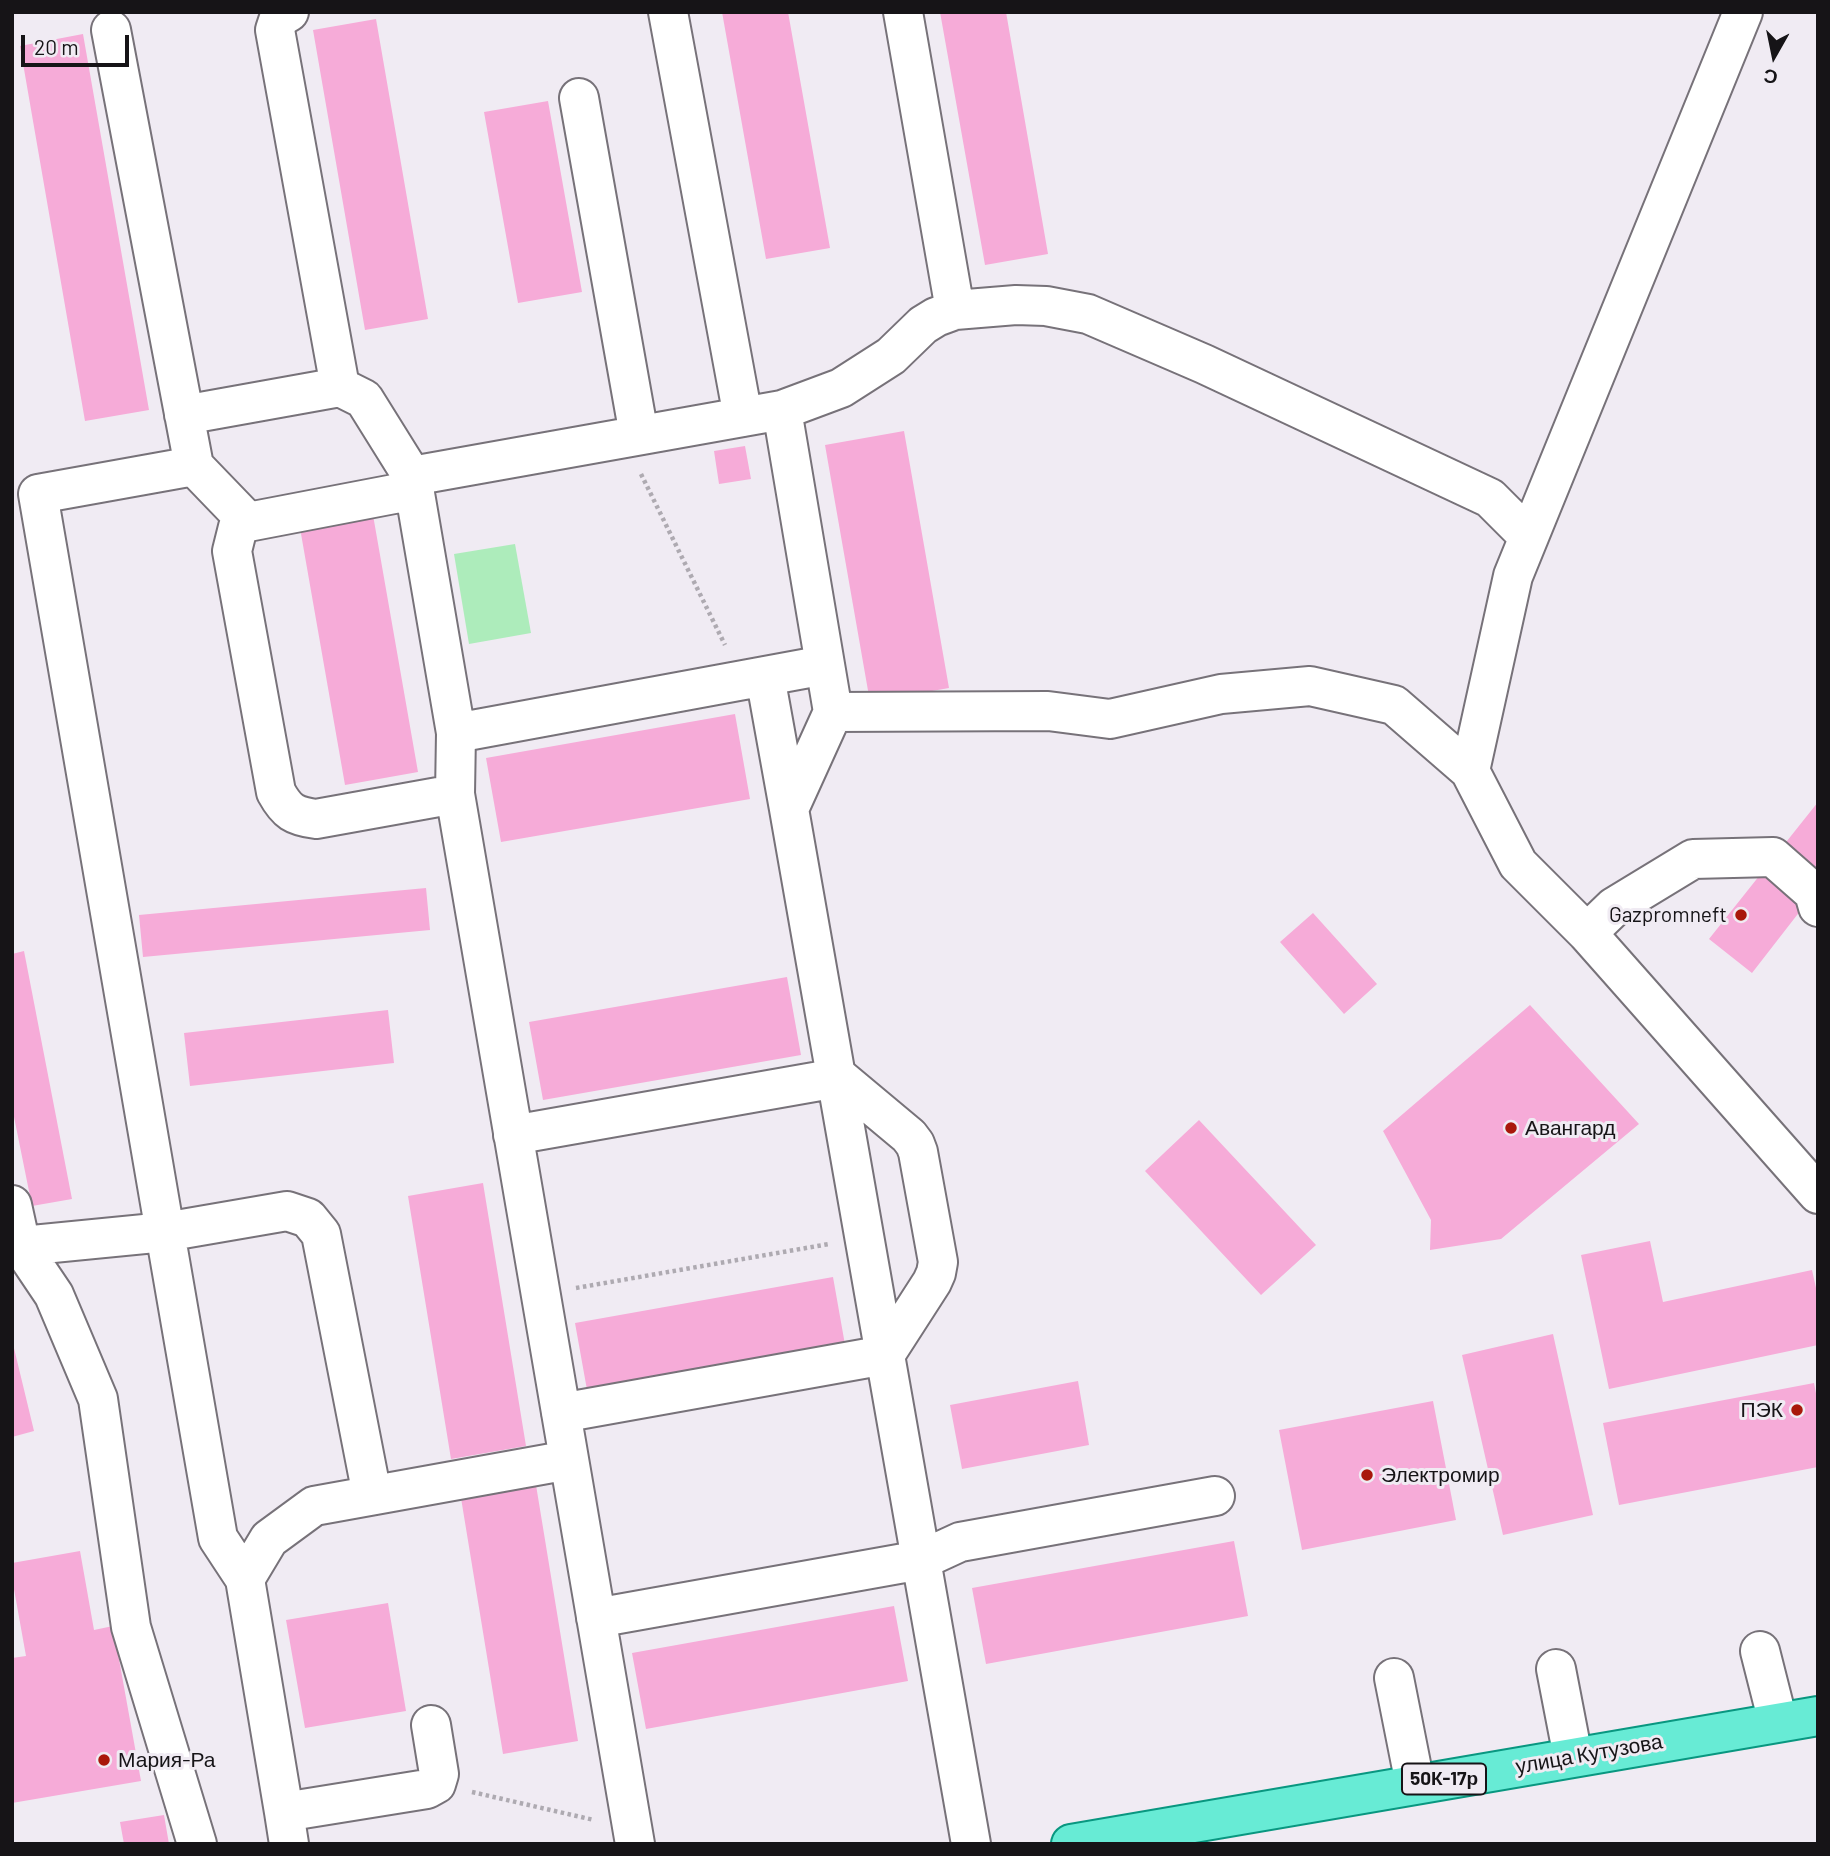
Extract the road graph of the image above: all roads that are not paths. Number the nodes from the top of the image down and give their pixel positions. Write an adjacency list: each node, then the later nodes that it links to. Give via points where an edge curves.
1 (289, 12): 8 (street, via 279,18 275,30)
2 (668, 12): 11 (street)
3 (903, 12): 7 (street)
4 (1743, 12): 16 (street)
5 (111, 30): 10 (street)
6 (579, 98): 12 (street)
7 (955, 310): 9 (street, via 923,325 891,356 841,388); 16 (street, via 1016,305 1088,314 1490,498)
8 (340, 387): 10 (street); 14 (street, via 364,399)
9 (782, 410): 11 (street); 17 (street)
10 (184, 415): 13 (street)
11 (743, 417): 12 (street)
12 (631, 437): 14 (street)
13 (194, 466): 15 (street); 30 (street, via 38,494)
14 (414, 483): 15 (street); 20 (street)
15 (248, 522): 22 (street, via 238,527 232,551 276,792 284,808 316,820)
16 (1529, 537): 21 (street, via 1513,576)
17 (825, 665): 18 (street); 19 (street)
18 (754, 678): 20 (street); 23 (street)
19 (833, 712): 21 (street, via 1048,710 1110,719 1222,694 1310,686 1394,705); 23 (street)
20 (456, 733): 22 (street)
21 (1470, 771): 25 (street, via 1518,864)
22 (455, 794): 27 (street)
23 (789, 809): 26 (street)
24 (1818, 907): 25 (street, via 1814,893 1773,857 1693,859 1615,907)
25 (1587, 933): 28 (street)
26 (836, 1077): 27 (street); 32 (street); 32 (street, via 915,1143 935,1248 932,1282)
27 (513, 1135): 33 (street)
28 (1818, 1194)
29 (12, 1205): 31 (street)
30 (165, 1232): 31 (street); 35 (street, via 287,1211 308,1218 321,1234); 38 (street, via 218,1538)
31 (17, 1247): 50 (street, via 54,1295 98,1399 131,1627)
32 (885, 1354): 33 (street); 37 (street)
33 (561, 1413): 34 (street)
34 (569, 1460): 35 (street); 39 (street)
35 (372, 1494): 38 (street, via 314,1506 269,1539)
36 (1215, 1496): 37 (street, via 960,1542)
37 (921, 1560): 39 (street); 51 (street)
38 (245, 1579): 48 (street)
39 (596, 1618): 49 (street)
40 (1760, 1651): 44 (street)
41 (1556, 1669): 46 (street)
42 (1394, 1678): 47 (street)
43 (1818, 1716): 44 (main road, улица Кутузова / 50К-17р)
44 (1778, 1722): 46 (main road, улица Кутузова / 50К-17р)
45 (431, 1725): 48 (street, via 439,1774 436,1784)
46 (1573, 1757): 47 (main road, улица Кутузова / 50К-17р)
47 (1415, 1784): 52 (main road, улица Кутузова / 50К-17р)
48 (286, 1828)
49 (633, 1836)
50 (197, 1844)
51 (971, 1844)
52 (1071, 1844)

